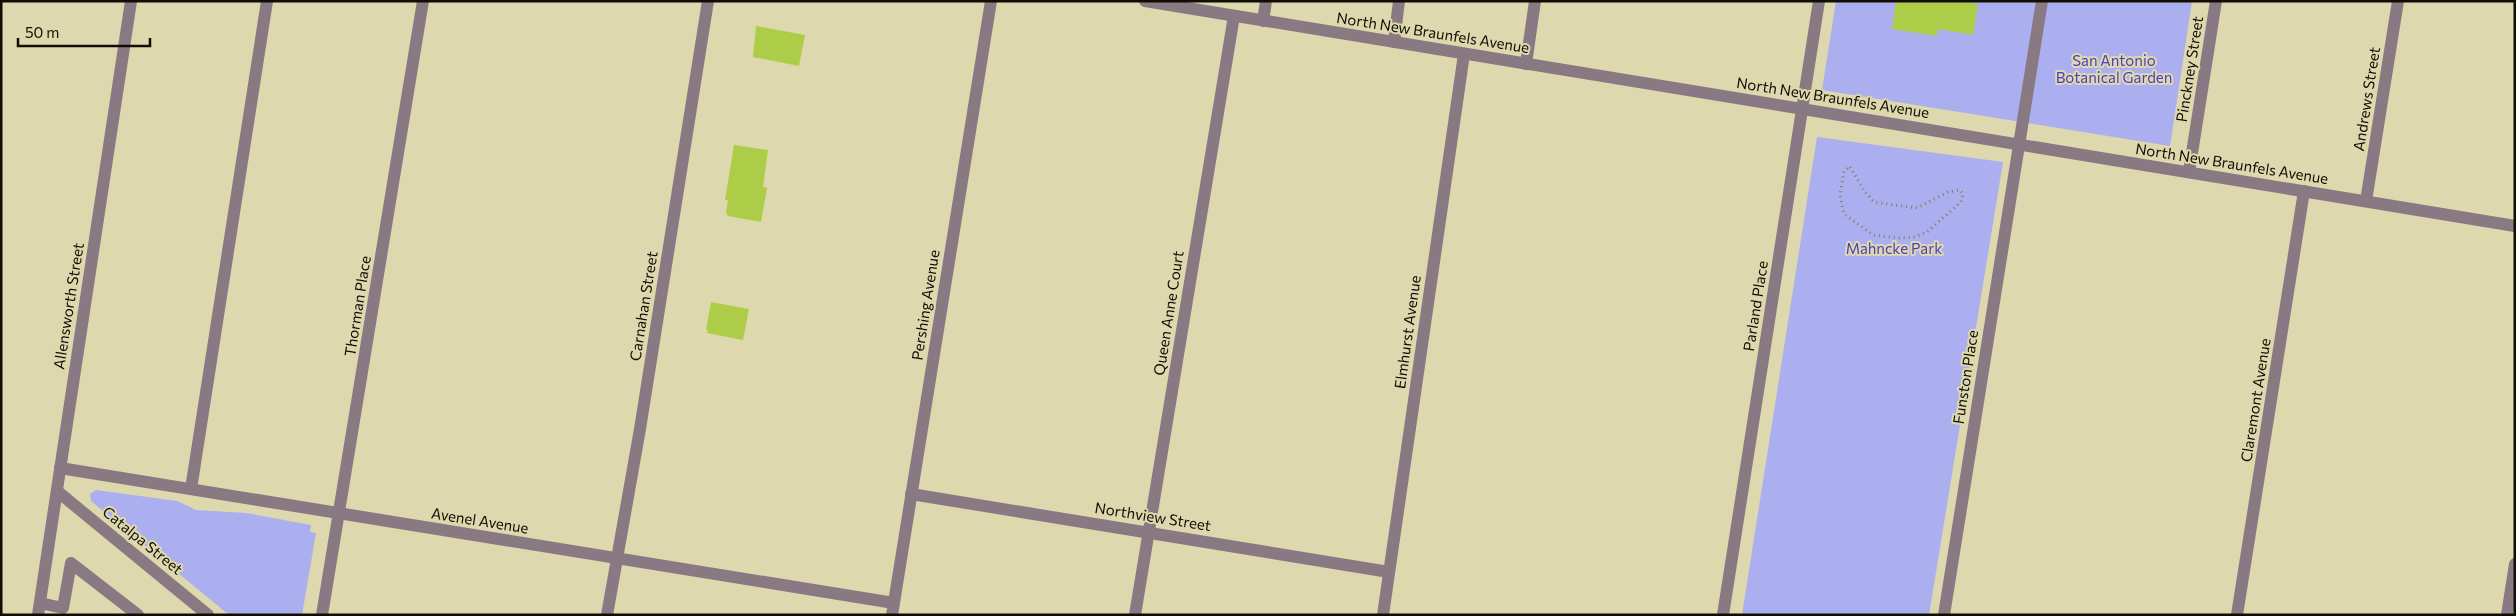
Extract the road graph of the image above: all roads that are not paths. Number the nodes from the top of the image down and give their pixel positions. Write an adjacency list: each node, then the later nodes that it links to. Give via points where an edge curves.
1 (131, 1): 25 (street, Allensworth Street)
2 (267, 1): 26 (street)
3 (423, 1): 29 (street, Thorman Place)
4 (708, 1): 31 (street, Carnahan Street, via 640,429)
5 (991, 1): 28 (street, Pershing Avenue)
6 (1145, 1): 14 (street, North New Braunfels Avenue)
7 (1266, 1): 15 (street)
8 (1399, 1): 16 (street)
9 (1536, 1): 18 (street)
10 (1819, 1): 19 (street, Parland Place)
11 (2042, 1): 20 (street, Funston Place)
12 (2216, 1): 21 (street, Pinckney Street)
13 (2398, 1): 23 (street, Andrews Street)
14 (1234, 16): 15 (street, North New Braunfels Avenue); 30 (street, Queen Anne Court)
15 (1263, 21): 16 (street, North New Braunfels Avenue)
16 (1394, 42): 17 (street, North New Braunfels Avenue)
17 (1464, 54): 18 (street, North New Braunfels Avenue); 33 (street, Elmhurst Avenue)
18 (1526, 64): 19 (street, North New Braunfels Avenue)
19 (1802, 109): 20 (street, North New Braunfels Avenue); 43 (street, Parland Place)
20 (2019, 144): 21 (street, North New Braunfels Avenue); 44 (street, Funston Place)
21 (2189, 172): 22 (street, North New Braunfels Avenue)
22 (2304, 191): 23 (street, North New Braunfels Avenue); 45 (street, Claremont Avenue)
23 (2366, 201): 24 (street, North New Braunfels Avenue)
24 (2515, 226)
25 (60, 468): 26 (street, Avenel Avenue); 27 (street, Allensworth Street)
26 (191, 489): 29 (street, Avenel Avenue)
27 (57, 491): 34 (street, Allensworth Street); 38 (street, Catalpa Street)
28 (911, 494): 30 (street, Northview Street); 35 (street, Pershing Avenue)
29 (340, 513): 31 (street, Avenel Avenue); 39 (street, Thorman Place)
30 (1148, 532): 33 (street, Northview Street); 41 (street, Queen Anne Court)
31 (616, 558): 35 (street, Avenel Avenue); 40 (street, Carnahan Street)
32 (2515, 564): 46 (street)
33 (1389, 572): 42 (street, Elmhurst Avenue)
34 (39, 609): 36 (street)
35 (893, 609)
36 (62, 612): 37 (street, via 71,563)
37 (138, 615)
38 (208, 615)
39 (322, 615)
40 (607, 615)
41 (1135, 615)
42 (1383, 615)
43 (1723, 615)
44 (1944, 615)
45 (2237, 615)
46 (2507, 615)

